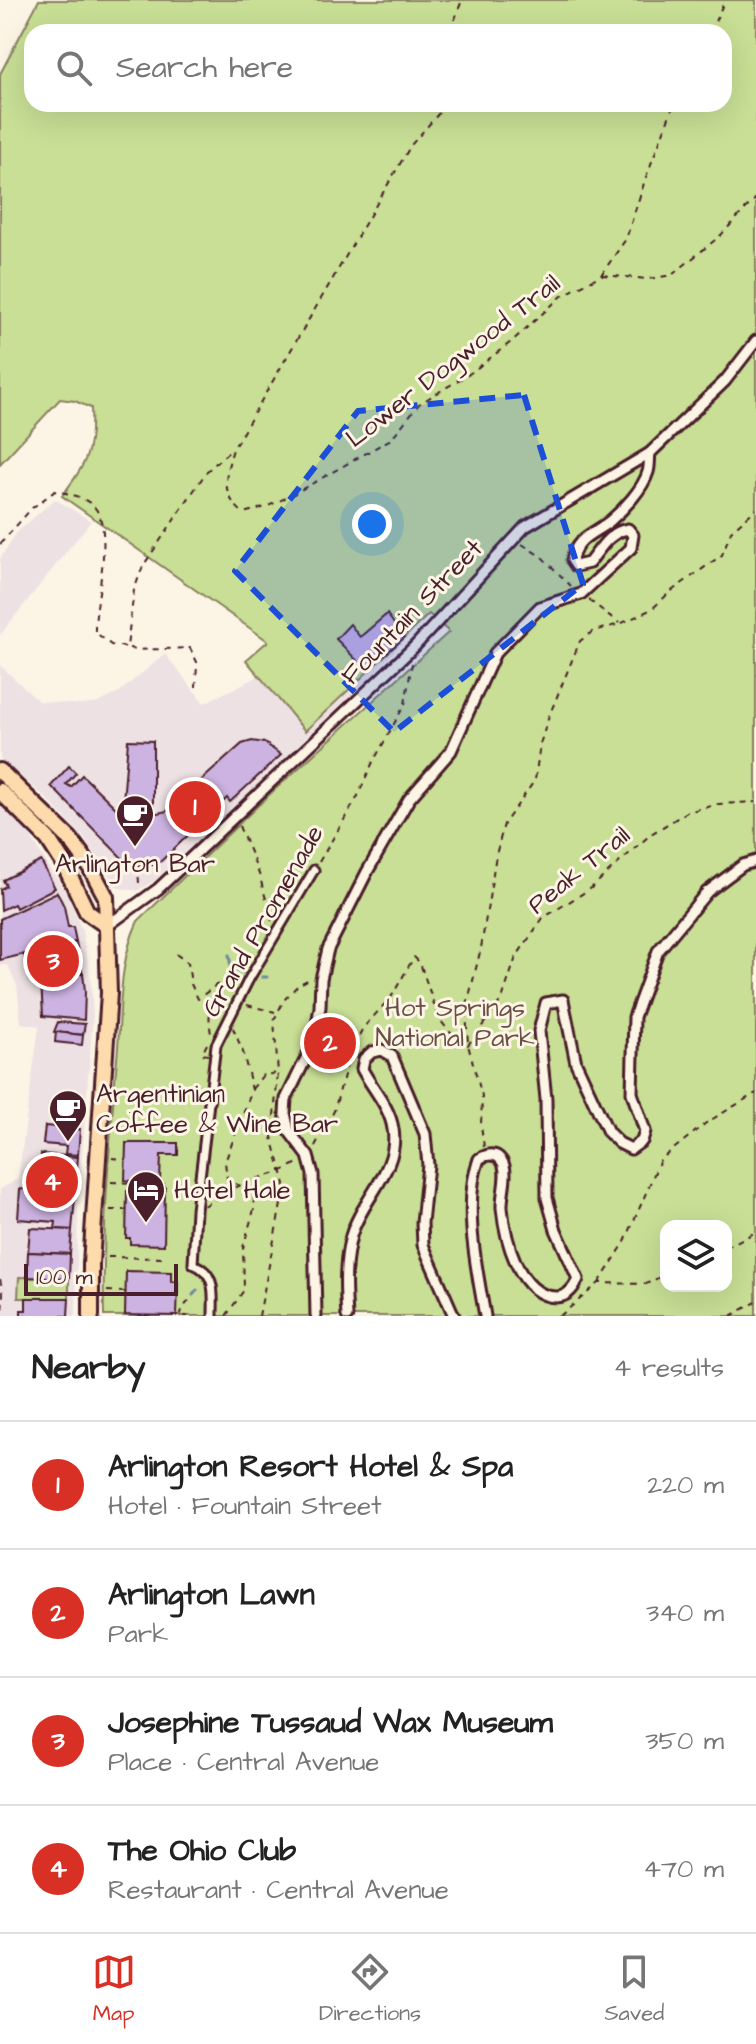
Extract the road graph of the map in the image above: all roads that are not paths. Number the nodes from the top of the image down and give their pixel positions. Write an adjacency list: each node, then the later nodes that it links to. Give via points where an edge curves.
1 (756, 341): 2 (street, Fountain Street, via 725,381)
2 (650, 453): 7 (street, Fountain Street, via 525,527 415,646 158,889); 10 (street, via 648,472 635,494 610,522 586,536 572,560 576,566 589,563 618,531 628,529 633,535 631,548 581,594 540,607 495,653 451,751 409,799 328,949 314,1042 286,1099 285,1113 289,1131 308,1156 315,1193)
3 (0, 771): 7 (main road, via 89,865 106,897)
4 (0, 791): 7 (main road, via 48,839 87,912)
5 (756, 861): 13 (street, via 707,892 658,951 634,1017 632,1093 645,1131 631,1149 608,1132 576,1063 563,1000 546,1003 539,1031 547,1198 578,1279 563,1296 553,1297 526,1281 507,1236 502,1207 505,1167 501,1159 486,1156 476,1167 471,1217)
6 (314, 870): 9 (street, Grand Promenade, via 216,1045 193,1264 212,1280)
7 (107, 926): 8 (main road, via 109,993)
8 (91, 1316)
9 (213, 1316)
10 (316, 1316)
11 (347, 1316): 12 (street, via 344,1274 351,1234 394,1146 388,1113 362,1069 364,1059 382,1050 392,1056 425,1134 423,1245)
12 (454, 1316)
13 (485, 1316)

